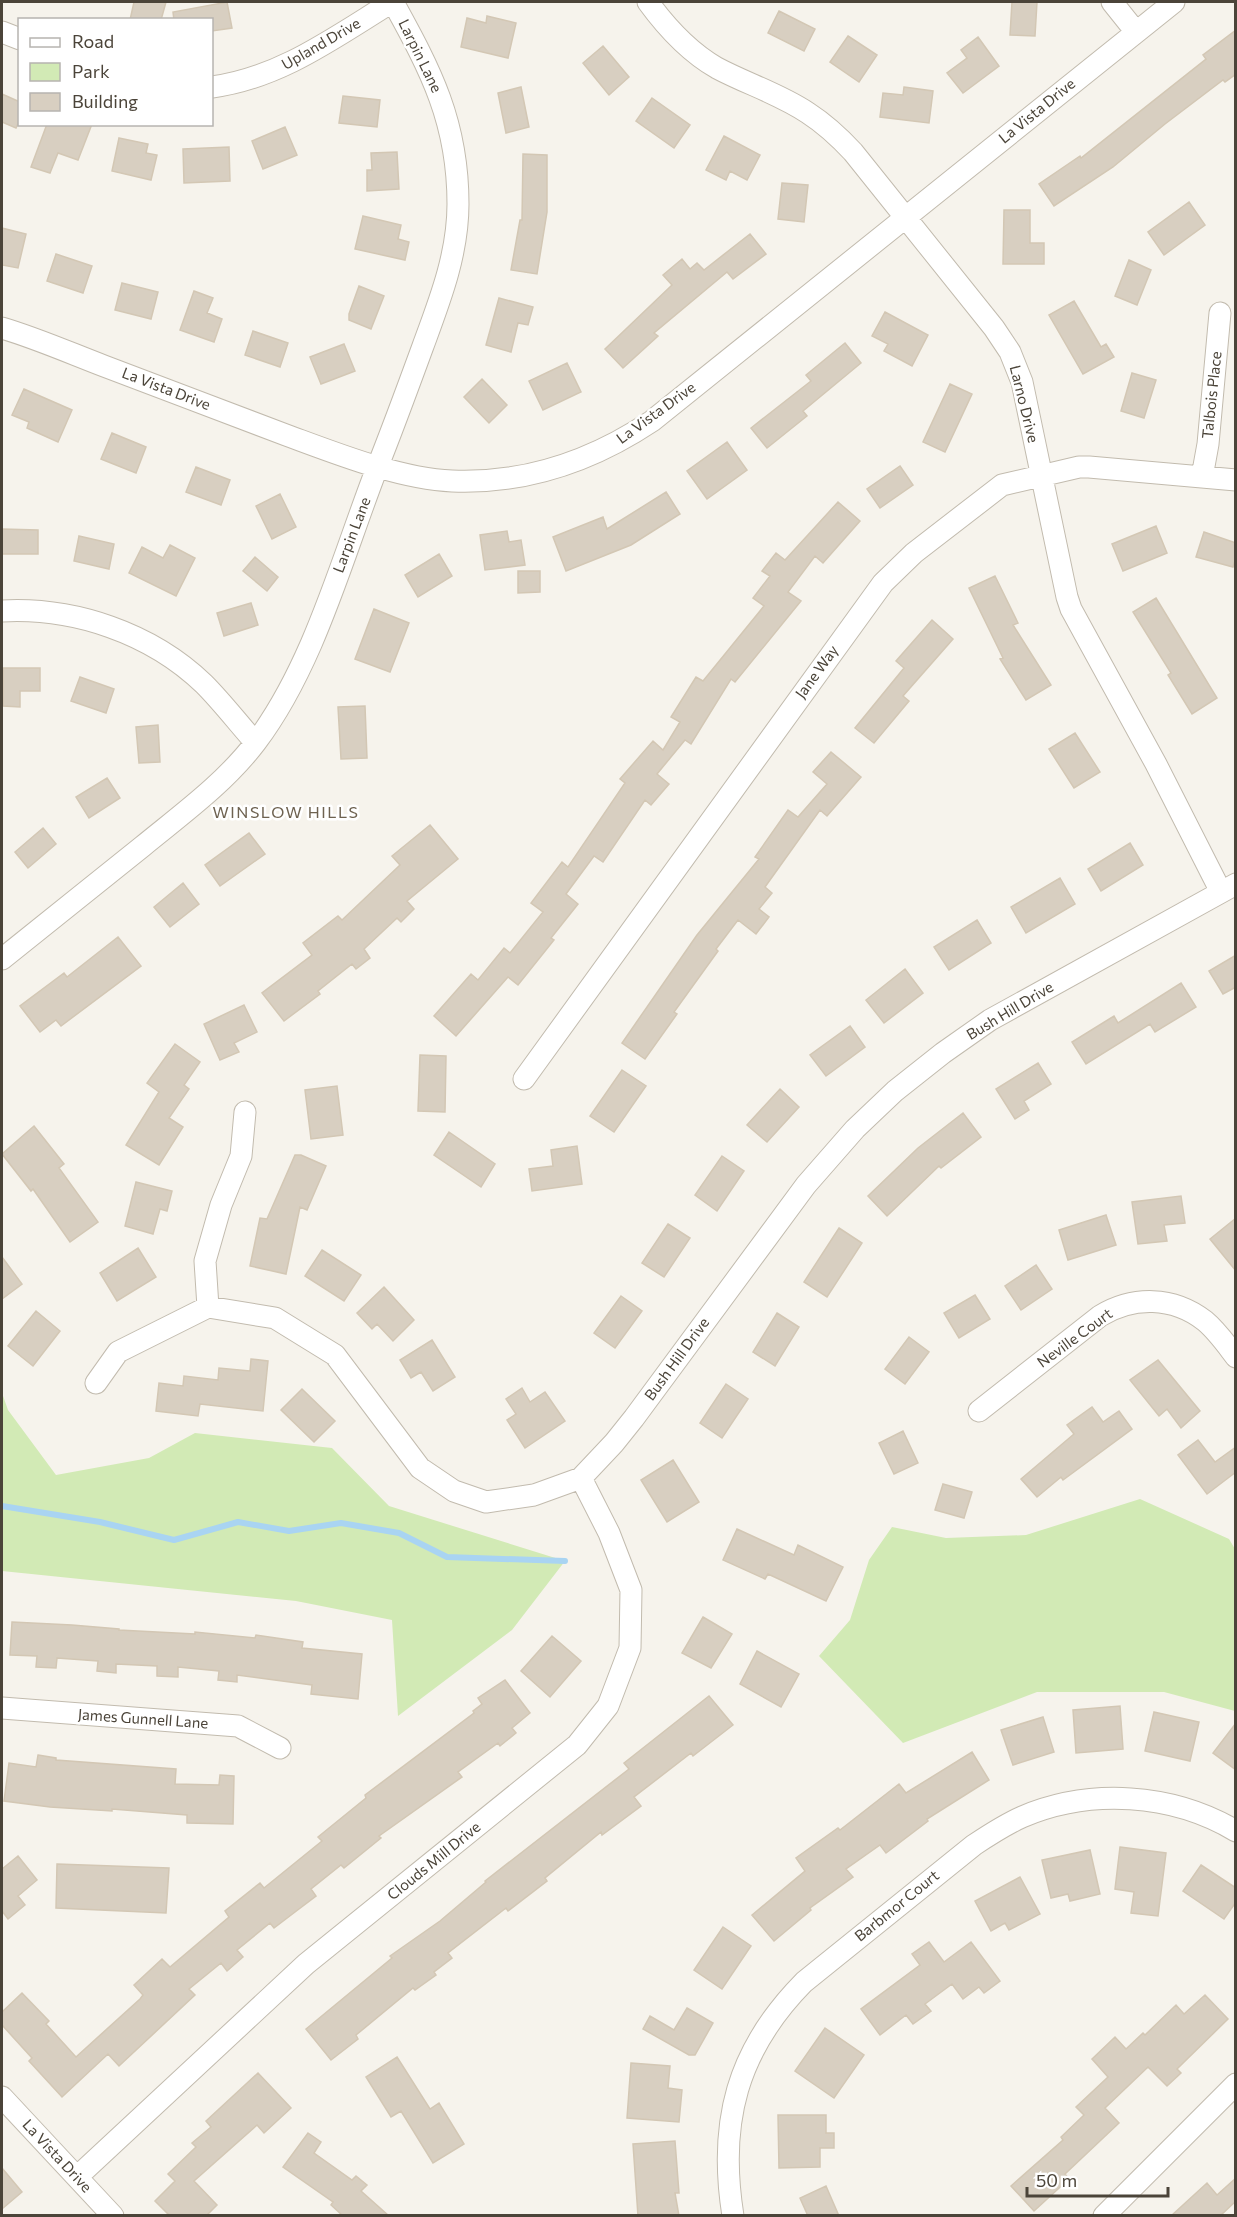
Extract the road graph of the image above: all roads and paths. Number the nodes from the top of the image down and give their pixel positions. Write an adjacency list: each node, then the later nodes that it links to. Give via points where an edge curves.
1 (392, 2): 8 (street, Upland Drive, via 273,72); 12 (street, Larpin Lane, via 428,65 443,106 455,158 458,208 443,291)
2 (648, 2): 9 (street, Larno Drive, via 674,35 694,52 716,67 808,112 837,135)
3 (1112, 2): 6 (street)
4 (1174, 2): 6 (street, La Vista Drive)
5 (2, 32): 7 (street)
6 (1136, 32): 9 (street, La Vista Drive)
7 (18, 38)
8 (213, 87)
9 (905, 217): 12 (street, La Vista Drive, via 652,421 598,453 542,472 480,481 426,478); 13 (street, Larno Drive, via 1010,352 1022,382)
10 (1220, 313): 14 (street, Talbois Place)
11 (2, 328): 12 (street, La Vista Drive)
12 (378, 466): 17 (street, Larpin Lane, via 308,652)
13 (1041, 476): 14 (street, Jane Way, via 1089,467); 18 (street, Larno Drive, via 1071,609); 20 (street, Jane Way, via 1002,485 914,553 883,583)
14 (1202, 477): 15 (street, Jane Way)
15 (1236, 480)
16 (2, 611): 17 (street, via 68,616 135,637 203,684)
17 (255, 742): 19 (street, Larpin Lane, via 184,813)
18 (1228, 888): 26 (street, Bush Hill Drive, via 990,1020 895,1091 806,1185 634,1418)
19 (2, 959)
20 (524, 1079)
21 (245, 1112): 22 (street, via 241,1156 221,1204 205,1261)
22 (208, 1307): 24 (street, via 118,1352); 26 (street, Bush Hill Drive, via 275,1318 335,1355 420,1468 454,1491 486,1502 534,1495)
23 (1236, 1356): 25 (street, Neville Court, via 1198,1316 1158,1301 1132,1302 1100,1316)
24 (96, 1383)
25 (979, 1411)
26 (581, 1478): 32 (street, Clouds Mill Drive, via 609,1533 631,1590 630,1648 608,1706 577,1745 306,1964)
27 (2, 1708): 28 (street, James Gunnell Lane, via 238,1726)
28 (280, 1748)
29 (1236, 1831): 34 (street, Barbmor Court, via 1181,1808 1128,1799 1101,1799 1074,1802 1022,1817 974,1845 804,1982 767,2026 740,2080 728,2132)
30 (1236, 2084): 35 (street)
31 (2, 2097): 32 (street, La Vista Drive)
32 (77, 2177): 33 (street, La Vista Drive)
33 (113, 2216)
34 (733, 2216)
35 (1104, 2216)

